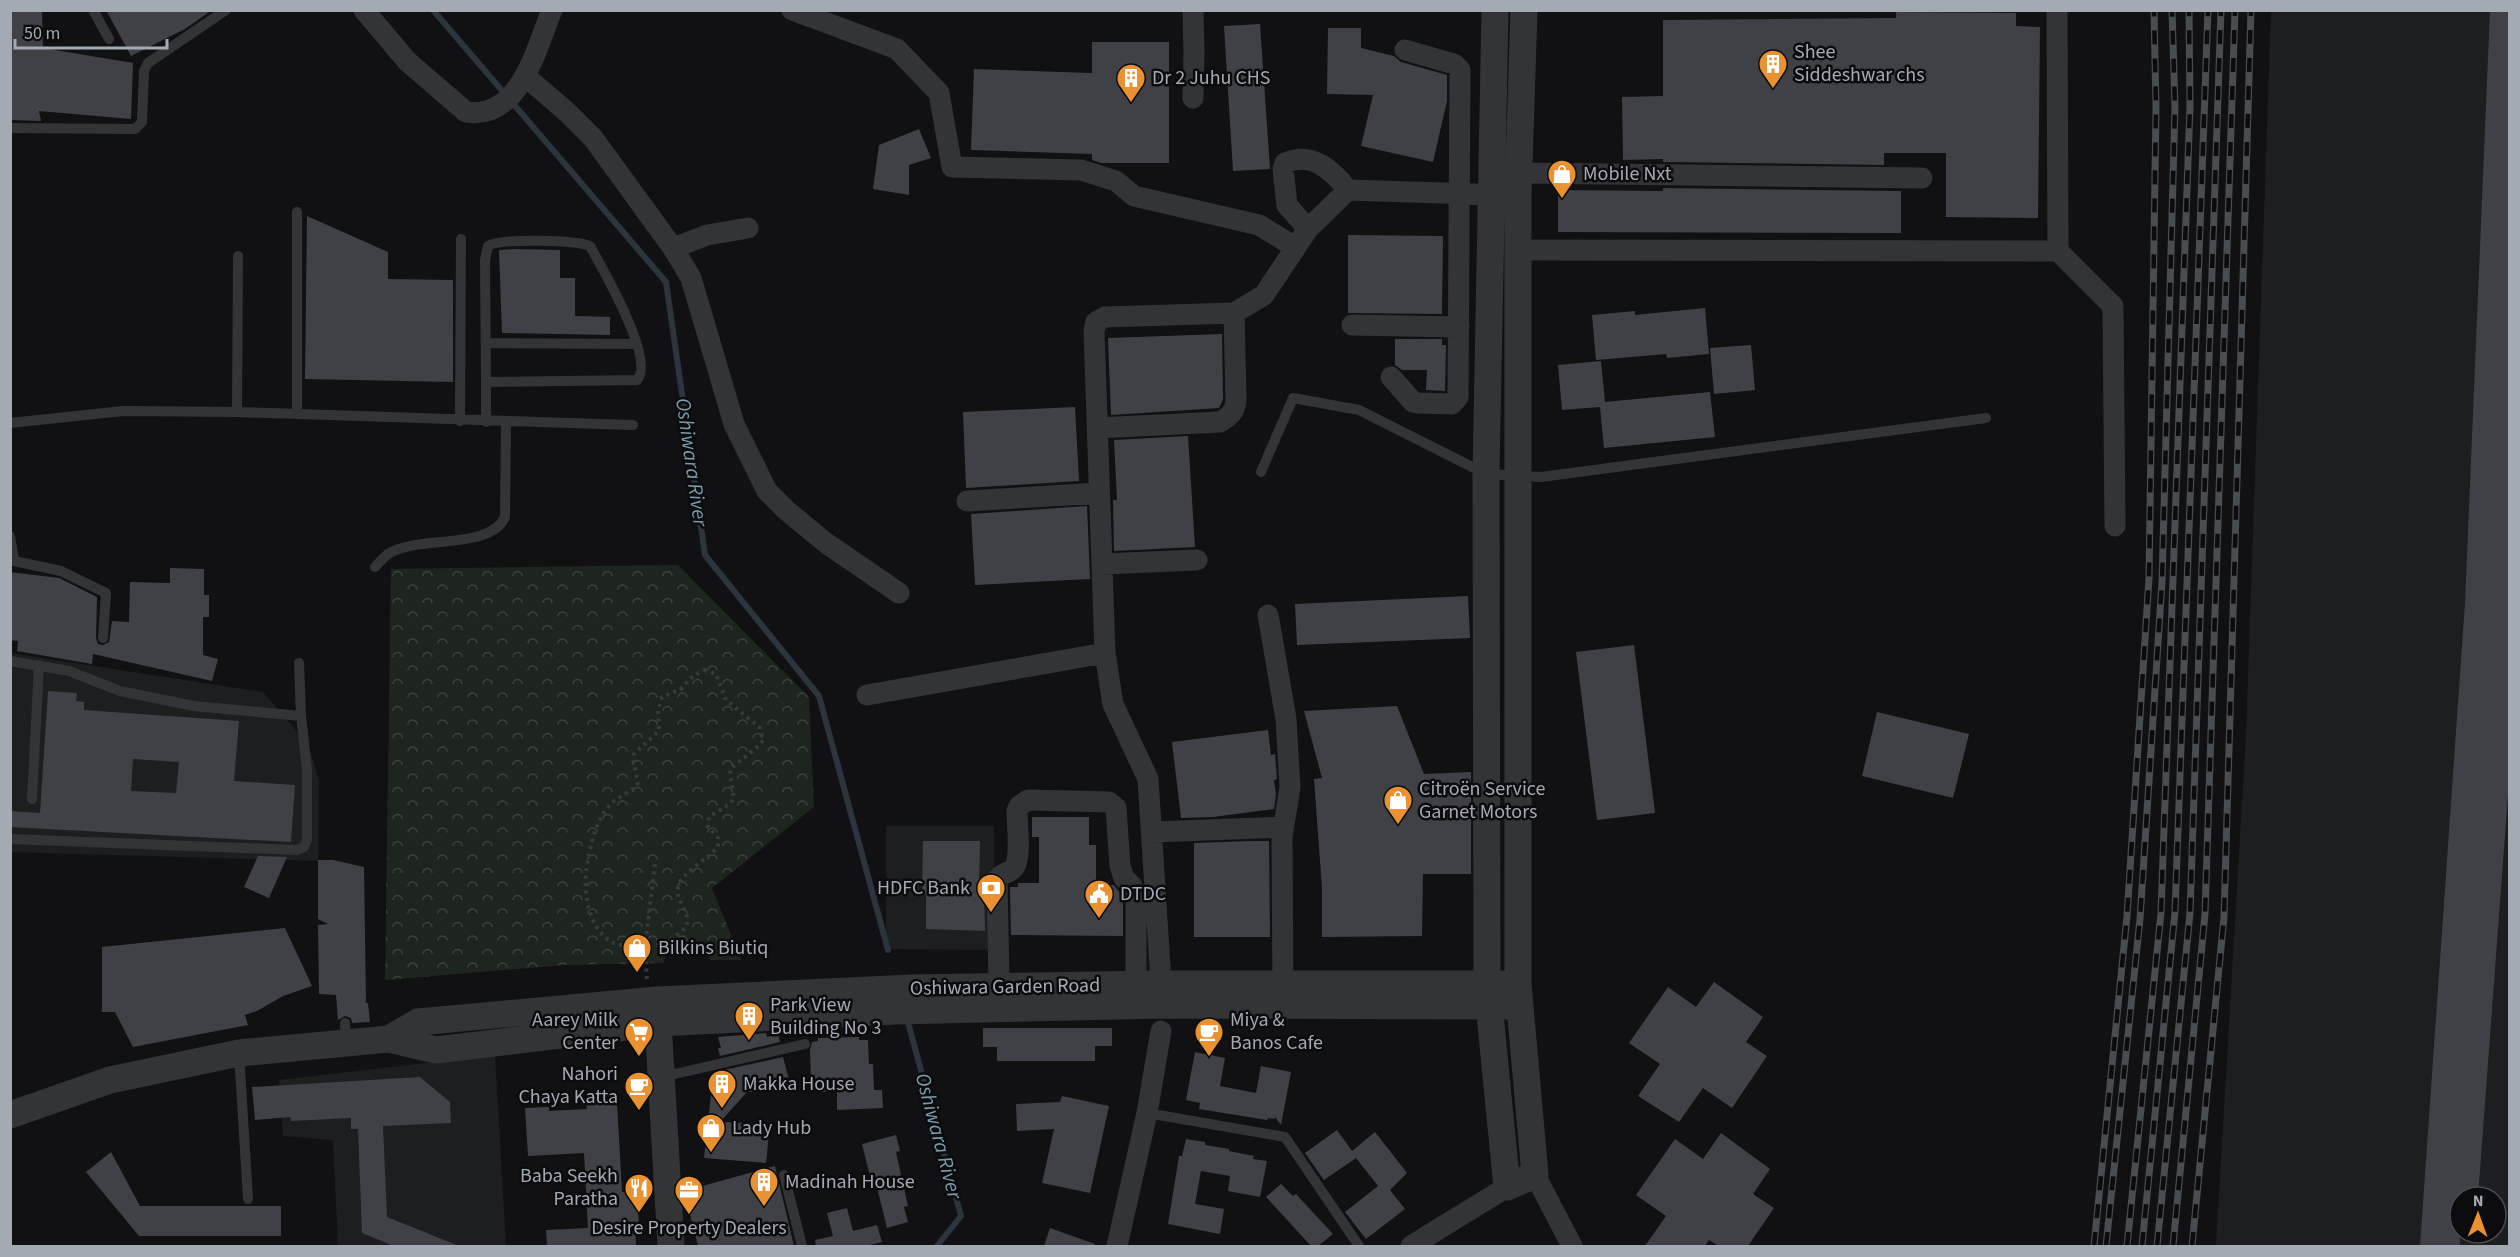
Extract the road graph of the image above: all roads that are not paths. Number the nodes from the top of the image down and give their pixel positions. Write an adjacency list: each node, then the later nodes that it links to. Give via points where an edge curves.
1 (93, 10): 10 (lane)
2 (226, 10): 14 (lane, via 148,63 144,71 142,122 135,129)
3 (364, 10): 12 (street, via 407,60 466,112 492,110)
4 (552, 10): 12 (street)
5 (792, 10): 23 (street, via 897,49 939,93 952,167 1081,170 1116,181 1134,196 1259,225)
6 (1192, 10): 13 (street)
7 (1496, 10): 16 (street)
8 (1524, 10): 16 (street)
9 (2056, 10): 26 (street)
10 (108, 39)
11 (1404, 50): 18 (street, via 1454,64 1460,70)
12 (521, 83): 24 (street, via 568,113 593,138)
13 (1193, 98)
14 (10, 128)
15 (1922, 178): 16 (street)
16 (1509, 187): 18 (street); 25 (street); 45 (street)
17 (1347, 190): 18 (street); 21 (street); 21 (street, via 1318,161 1285,163 1287,205)
18 (1460, 193): 30 (street)
19 (297, 212): 36 (lane)
20 (748, 228): 24 (street, via 707,235)
21 (1308, 229): 23 (street)
22 (461, 239): 38 (lane)
23 (1295, 247): 28 (street, via 1264,295)
24 (673, 249): 54 (street, via 691,278 734,424 767,490 826,543)
25 (1518, 250): 26 (street); 46 (street)
26 (2058, 251): 49 (street, via 2113,306)
27 (238, 256): 35 (lane)
28 (1234, 313): 43 (street, via 1236,409 1229,417 1220,422); 43 (street, via 1105,317 1096,322)
29 (1352, 325): 30 (street)
30 (1459, 327): 33 (street, via 1456,402 1413,402)
31 (486, 343): 32 (lane); 32 (lane, via 488,246 500,242 572,241 590,246 623,305); 34 (lane)
32 (636, 344): 34 (lane, via 642,372 637,380)
33 (1391, 377)
34 (486, 382): 39 (lane)
35 (237, 412): 36 (lane); 41 (lane, via 123,411)
36 (297, 414): 38 (lane)
37 (1986, 418): 46 (lane, via 1541,477)
38 (460, 421): 39 (lane)
39 (486, 422): 40 (lane)
40 (506, 422): 42 (lane); 53 (lane, via 502,524 494,532 475,537 399,550)
41 (10, 423)
42 (633, 425)
43 (1097, 428): 47 (street)
44 (1261, 472): 45 (lane, via 1293,398 1359,410)
45 (1486, 474): 46 (lane); 69 (street)
46 (1516, 476): 70 (street)
47 (1099, 493): 48 (street); 52 (street)
48 (967, 501)
49 (2115, 526)
50 (10, 536): 56 (lane, via 14,561 61,571 106,593)
51 (1197, 560): 52 (street)
52 (1102, 564): 57 (street)
53 (375, 567)
54 (898, 593)
55 (1268, 615): 64 (street, via 1286,719 1290,795)
56 (103, 638)
57 (1105, 653): 61 (street); 65 (street, via 1113,704 1148,779)
58 (10, 661): 60 (lane)
59 (299, 663): 62 (lane)
60 (39, 665): 62 (lane, via 69,671 120,691 194,706); 63 (lane)
61 (867, 695)
62 (301, 716): 66 (lane, via 307,770 307,840 297,850)
63 (32, 799)
64 (1283, 827): 65 (street); 68 (street)
65 (1152, 832): 71 (street)
66 (10, 839)
67 (999, 987): 71 (street, Oshiwara Garden Road); 71 (street, via 997,880 1017,862 1019,806 1028,800 1109,802 1116,808 1120,866 1132,886); 72 (street, Oshiwara Garden Road, via 912,988)
68 (1283, 995): 69 (street, Oshiwara Garden Road); 71 (street, Oshiwara Garden Road)
69 (1488, 995): 70 (street, Oshiwara Garden Road); 80 (street)
70 (1519, 996): 79 (street)
71 (1155, 1001): 72 (street, Oshiwara Garden Road, via 841,1012); 76 (street)
72 (658, 1011): 74 (street, Oshiwara Garden Road, via 418,1022 389,1039 345,1034); 75 (street)
73 (806, 1044): 75 (lane)
74 (238, 1053): 77 (street, Oshiwara Garden Road, via 110,1080); 81 (lane)
75 (662, 1077): 82 (street)
76 (1147, 1113): 84 (street); 85 (lane, via 1285,1137)
77 (10, 1115)
78 (784, 1175): 83 (lane)
79 (1534, 1176): 80 (street); 87 (street)
80 (1507, 1187): 86 (street)
81 (248, 1199)
82 (671, 1246)
83 (802, 1246)
84 (1117, 1246)
85 (1359, 1246)
86 (1411, 1246)
87 (1572, 1246)

